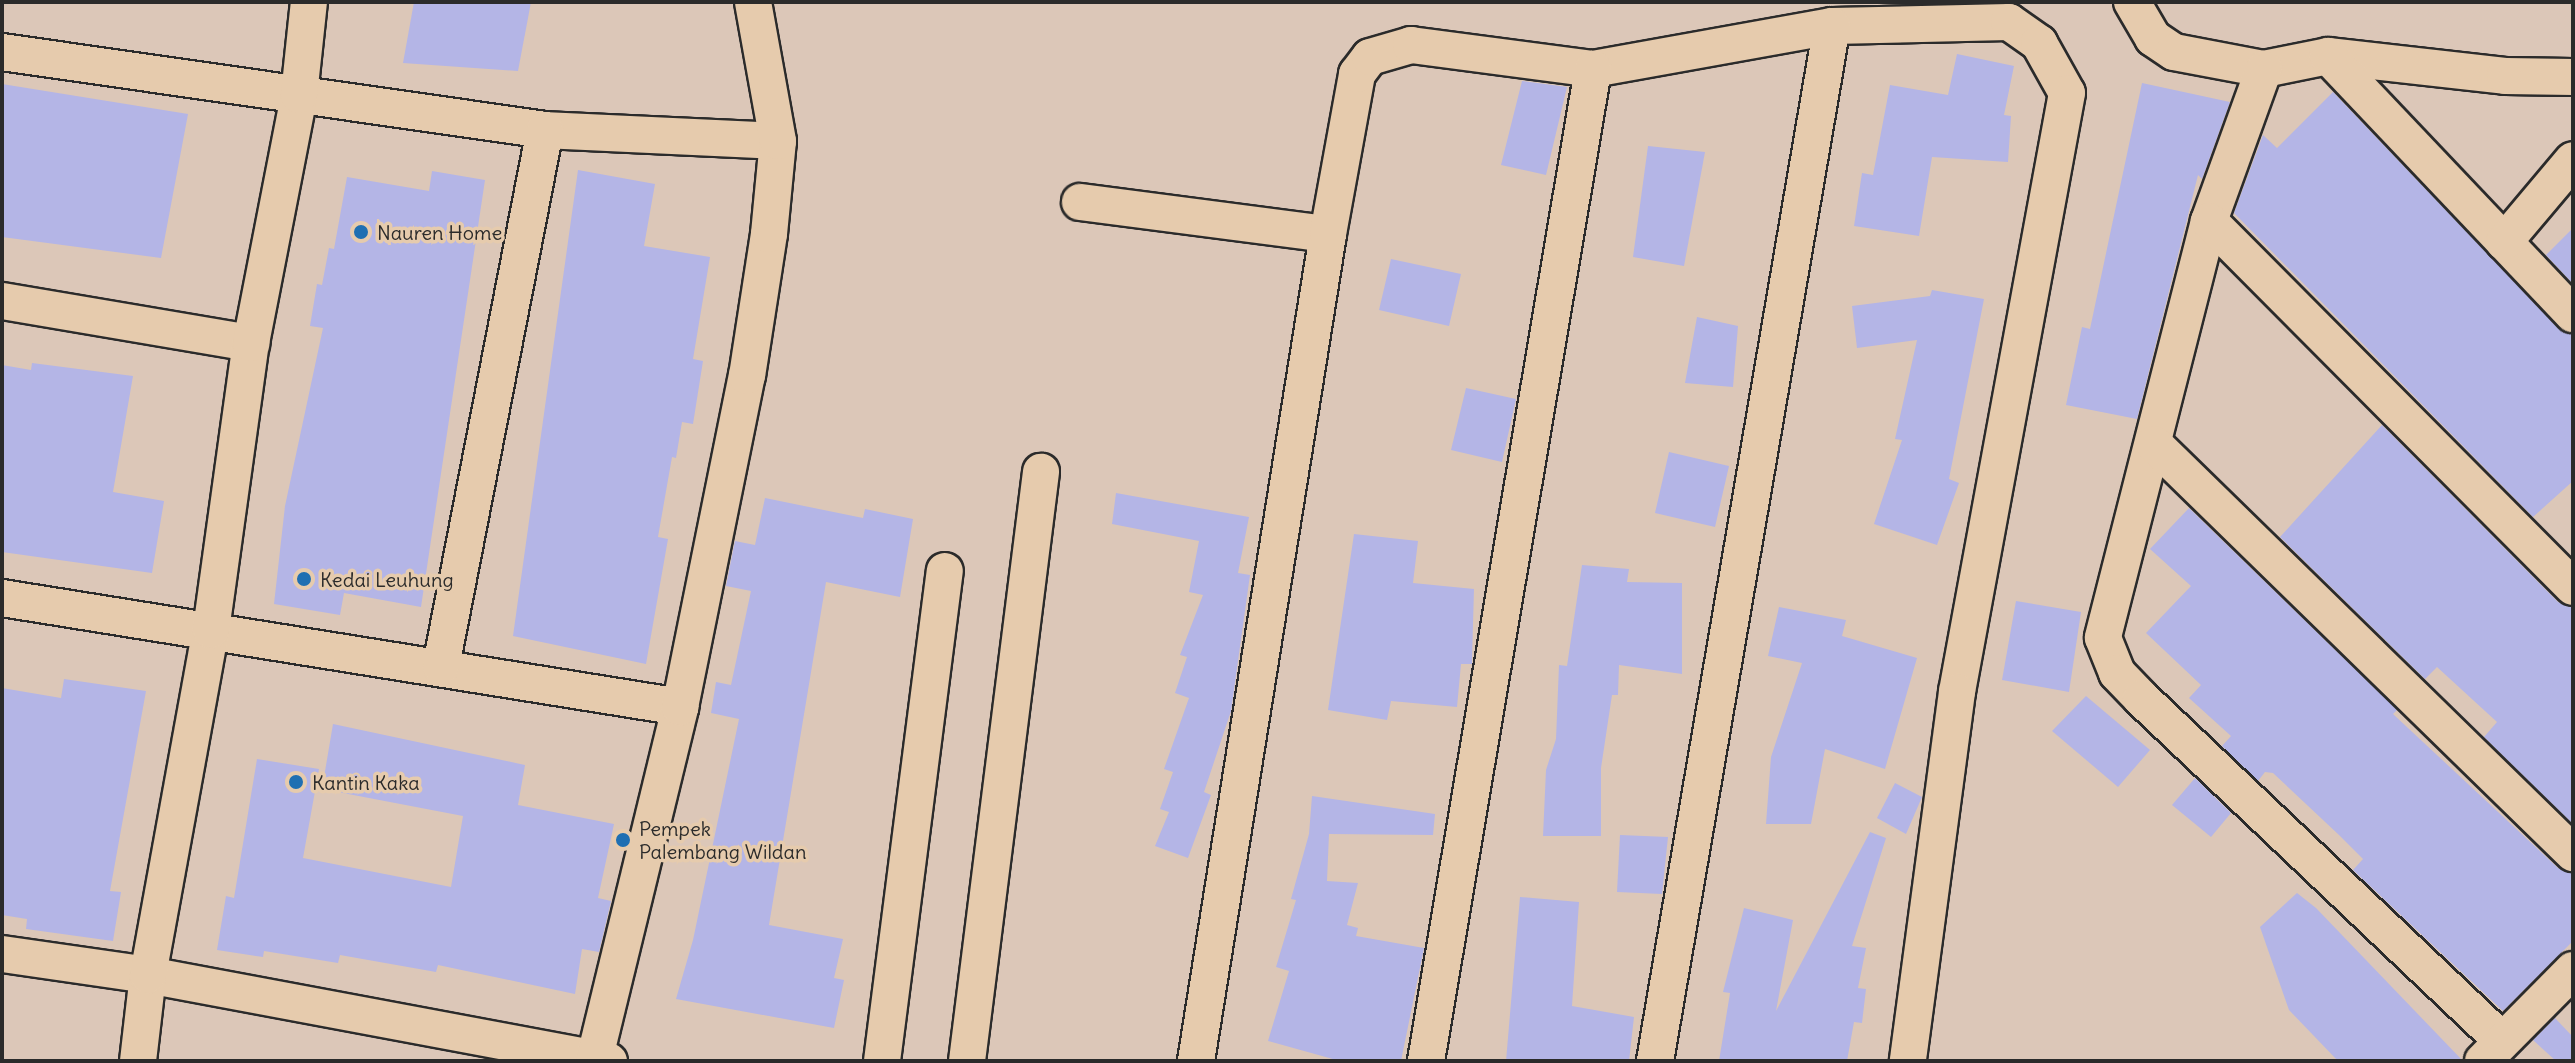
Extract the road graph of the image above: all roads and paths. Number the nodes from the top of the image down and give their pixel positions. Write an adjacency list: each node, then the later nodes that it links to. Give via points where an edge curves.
1 (309, 2): 10 (street)
2 (753, 2): 12 (street)
3 (2132, 2): 8 (street, via 2153,38 2174,52)
4 (1832, 26): 7 (street); 40 (street); 41 (street, via 2009,22 2039,43 2067,93 1957,692)
5 (2, 52): 10 (street)
6 (2328, 56): 8 (street); 9 (street, via 2505,76); 17 (street)
7 (1593, 69): 16 (street, via 1411,45 1370,57 1357,74); 39 (street)
8 (2264, 69): 15 (street)
9 (2573, 77)
10 (299, 95): 11 (street); 20 (street)
11 (545, 130): 12 (street); 27 (street)
12 (778, 141): 28 (street, via 747,376)
13 (2573, 160): 17 (street)
14 (1080, 202): 16 (street)
15 (2209, 221): 21 (street); 24 (street)
16 (1328, 234): 38 (street)
17 (2504, 242): 19 (street)
18 (2, 301): 20 (street)
19 (2573, 314)
20 (251, 343): 26 (street)
21 (2154, 444): 29 (street); 33 (street, via 2107,608 2103,638 2117,673)
22 (1041, 472): 37 (street)
23 (945, 571): 36 (street)
24 (2573, 587)
25 (2, 598): 26 (street)
26 (211, 630): 27 (street); 32 (street)
27 (441, 666): 28 (street)
28 (680, 707): 34 (street)
29 (2573, 853)
30 (2, 954): 32 (street)
31 (2573, 970): 33 (street)
32 (148, 975): 34 (street); 35 (street)
33 (2492, 1051)
34 (599, 1060)
35 (138, 1061)
36 (882, 1061)
37 (967, 1061)
38 (1196, 1061)
39 (1426, 1061)
40 (1655, 1061)
41 (1908, 1061)

